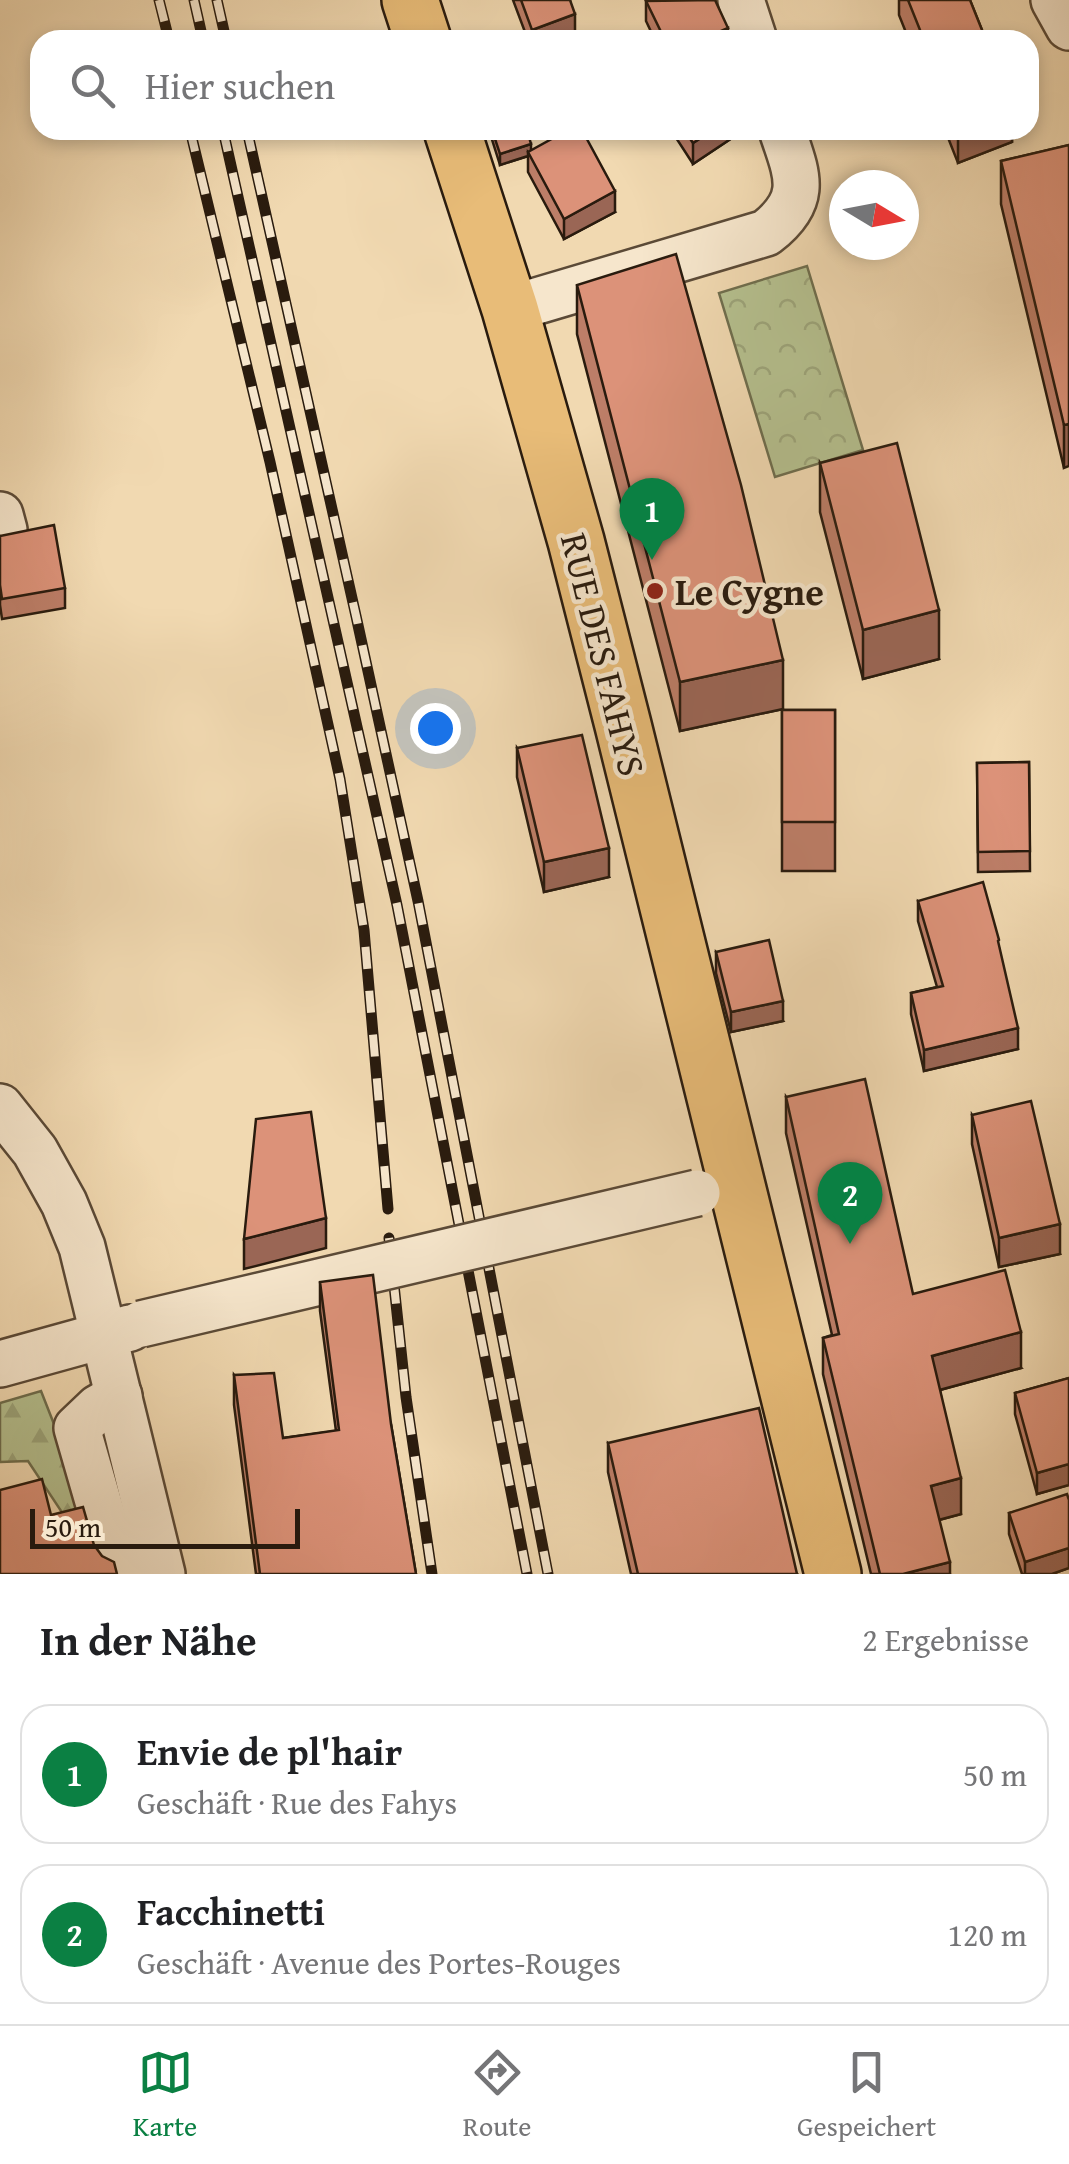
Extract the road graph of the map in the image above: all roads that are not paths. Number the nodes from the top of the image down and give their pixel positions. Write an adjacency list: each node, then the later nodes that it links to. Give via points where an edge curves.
1 (410, 0): 5 (main road)
2 (741, 0): 6 (street)
3 (1054, 0): 4 (street)
4 (1069, 28)
5 (419, 30)
6 (751, 30)
7 (455, 140): 9 (main road, RUE DES FAHYS)
8 (785, 140): 9 (street, via 798,177 792,206 766,232)
9 (510, 309): 11 (main road, RUE DES FAHYS, via 590,596)
10 (0, 1107): 12 (street, via 64,1203)
11 (717, 1189): 12 (street, bridge); 17 (main road, RUE DES FAHYS)
12 (122, 1330): 13 (street); 14 (street)
13 (0, 1364)
14 (119, 1396): 15 (street, via 78,1428); 16 (street)
15 (119, 1574)
16 (162, 1574)
17 (832, 1574)

